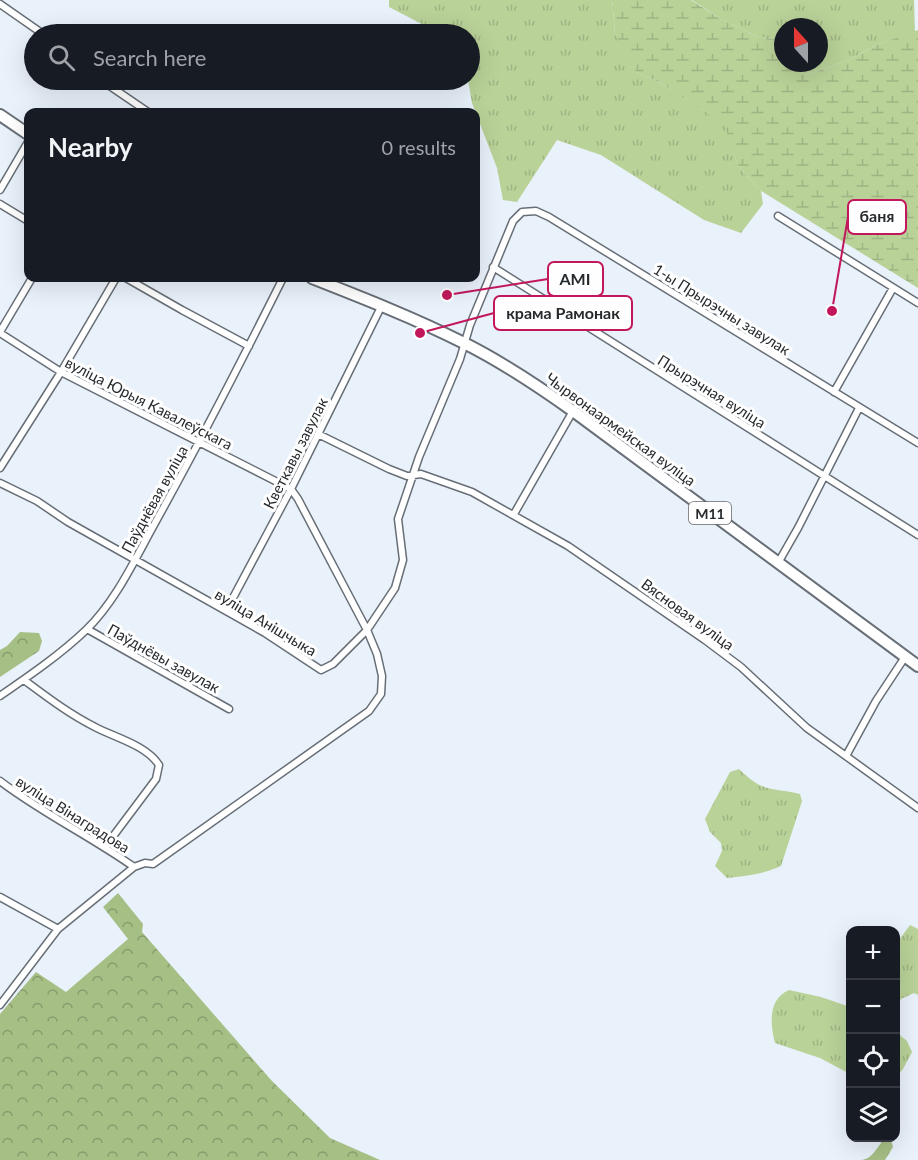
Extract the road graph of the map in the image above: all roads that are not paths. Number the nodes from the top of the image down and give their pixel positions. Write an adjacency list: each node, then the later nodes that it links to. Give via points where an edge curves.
1 (0, 4): 2 (street)
2 (29, 24)
3 (116, 90): 4 (street)
4 (142, 108)
5 (0, 115): 6 (highway)
6 (24, 131)
7 (24, 149): 8 (street)
8 (0, 190)
9 (0, 204): 11 (street)
10 (778, 216): 19 (street)
11 (24, 219)
12 (513, 221): 13 (street, вуліца Анішчыка); 26 (street, 1-ы Прырэчны завулак, via 522,212 536,211 549,217)
13 (494, 267): 23 (street, вуліца Анішчыка); 34 (street, Прырэчная вуліца)
14 (30, 282): 22 (street)
15 (114, 282): 25 (street)
16 (133, 282): 24 (street)
17 (281, 282): 24 (street, Паўднёвая вуліца)
18 (322, 282): 21 (highway, Чырвонаармейская вуліца / М11)
19 (893, 288): 20 (street); 26 (street)
20 (918, 303)
21 (382, 305): 23 (highway, Чырвонаармейская вуліца / М11); 29 (street, Кветкавы завулак)
22 (0, 332): 25 (street, вуліца Юрыя Кавалеўскага)
23 (465, 343): 28 (highway, Чырвонаармейская вуліца / М11); 33 (street, вуліца Анішчыка)
24 (249, 346): 30 (street, Паўднёвая вуліца)
25 (61, 372): 30 (street, вуліца Юрыя Кавалеўскага); 32 (street)
26 (834, 392): 27 (street, 1-ы Прырэчны завулак)
27 (859, 408): 31 (street, 1-ы Прырэчны завулак); 34 (street)
28 (573, 411): 37 (street); 40 (highway, Чырвонаармейская вуліца / М11)
29 (318, 434): 33 (street, Вясновая вуліца, via 389,469 407,476); 36 (street, Кветкавы завулак)
30 (199, 443): 36 (street, вуліца Юрыя Кавалеўскага); 39 (street, Паўднёвая вуліца)
31 (918, 443)
32 (0, 468)
33 (413, 474): 37 (street, Вясновая вуліца, via 472,492); 43 (street, вуліца Анішчыка, via 398,519 403,560 395,588)
34 (825, 476): 38 (street, Прырэчная вуліца); 40 (street)
35 (0, 483): 39 (street, вуліца Анішчыка)
36 (291, 489): 41 (street, Кветкавы завулак); 43 (street)
37 (514, 514): 49 (street, Вясновая вуліца, via 705,640 741,667 807,728)
38 (918, 535)
39 (135, 560): 41 (street, вуліца Анішчыка); 42 (street, Паўднёвая вуліца)
40 (778, 562): 44 (highway, Чырвонаармейская вуліца / М11)
41 (226, 611): 43 (street, вуліца Анішчыка, via 321,670 333,664)
42 (87, 629): 46 (street, Паўднёвая вуліца); 48 (street, Паўднёвы завулак)
43 (367, 630): 53 (street, via 382,676 381,694 369,711 153,864)
44 (905, 657): 45 (highway, Чырвонаармейская вуліца / М11); 49 (street)
45 (918, 666)
46 (24, 680): 47 (street, Паўднёвая вуліца); 52 (street, via 95,728 152,755 159,765 156,779)
47 (0, 696)
48 (229, 708)
49 (846, 756): 51 (street, Вясновая вуліца)
50 (0, 781): 52 (street, вуліца Вінаградова)
51 (918, 808)
52 (105, 847): 53 (street, вуліца Вінаградова)
53 (134, 867): 55 (street)
54 (0, 897): 55 (street)
55 (58, 929): 57 (street)
56 (0, 992): 57 (street)
57 (7, 996): 58 (street)
58 (0, 1005)

